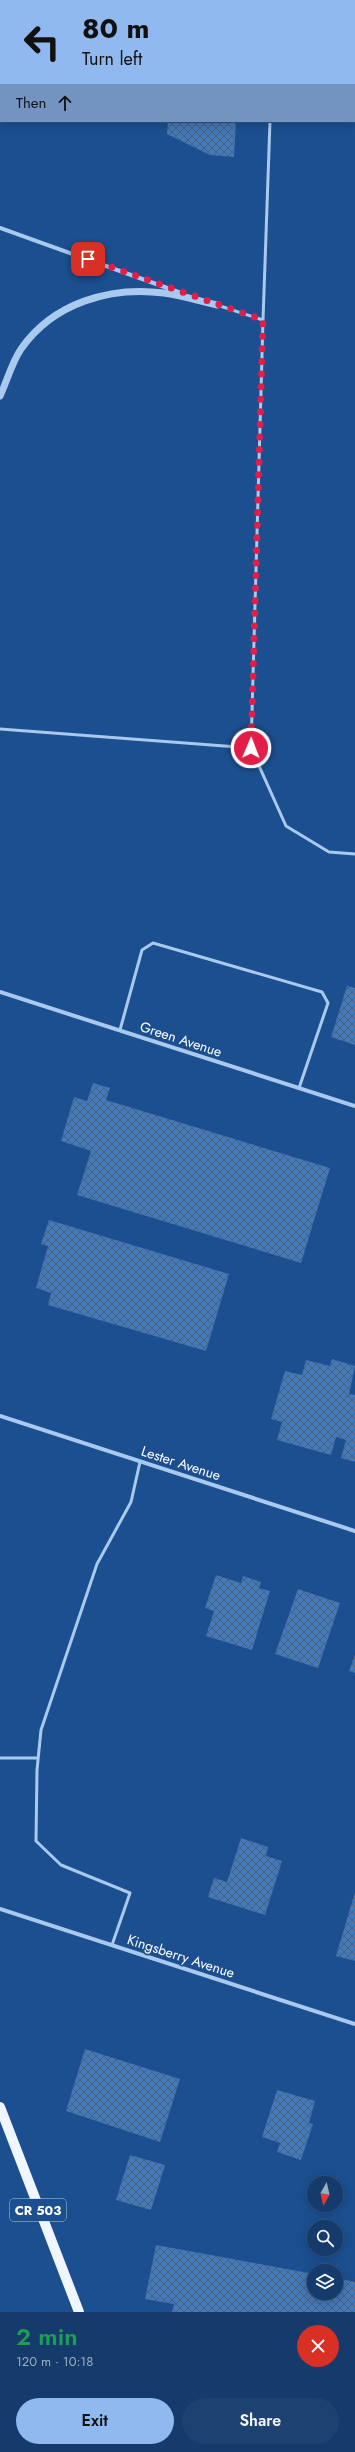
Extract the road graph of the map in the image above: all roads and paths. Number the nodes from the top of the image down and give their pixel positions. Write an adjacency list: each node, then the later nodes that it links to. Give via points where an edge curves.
1 (270, 122): 4 (lane)
2 (0, 228): 3 (street)
3 (217, 305): 4 (lane); 5 (street, via 164,293 140,291 105,294 82,302 52,317 30,338 21,350)
4 (263, 320): 7 (lane)
5 (0, 396)
6 (0, 729): 7 (lane)
7 (251, 748): 8 (lane, via 286,826 329,852)
8 (355, 854)
9 (0, 992): 10 (street, Green Avenue)
10 (120, 1030): 11 (street, Green Avenue); 11 (lane, via 142,950 153,943 322,992 328,1003)
11 (299, 1088): 12 (street, Green Avenue)
12 (355, 1106)
13 (0, 1416): 14 (street, Lester Avenue)
14 (140, 1462): 15 (street, Lester Avenue); 17 (lane, via 131,1502 95,1572 41,1730)
15 (355, 1531)
16 (0, 1758): 17 (lane)
17 (38, 1758): 19 (lane, via 36,1841 61,1865 130,1892)
18 (0, 1909): 19 (street, Kingsberry Avenue)
19 (112, 1945): 20 (street, Kingsberry Avenue)
20 (355, 2024)
21 (0, 2107): 22 (main road, CR 503)
22 (79, 2312)

